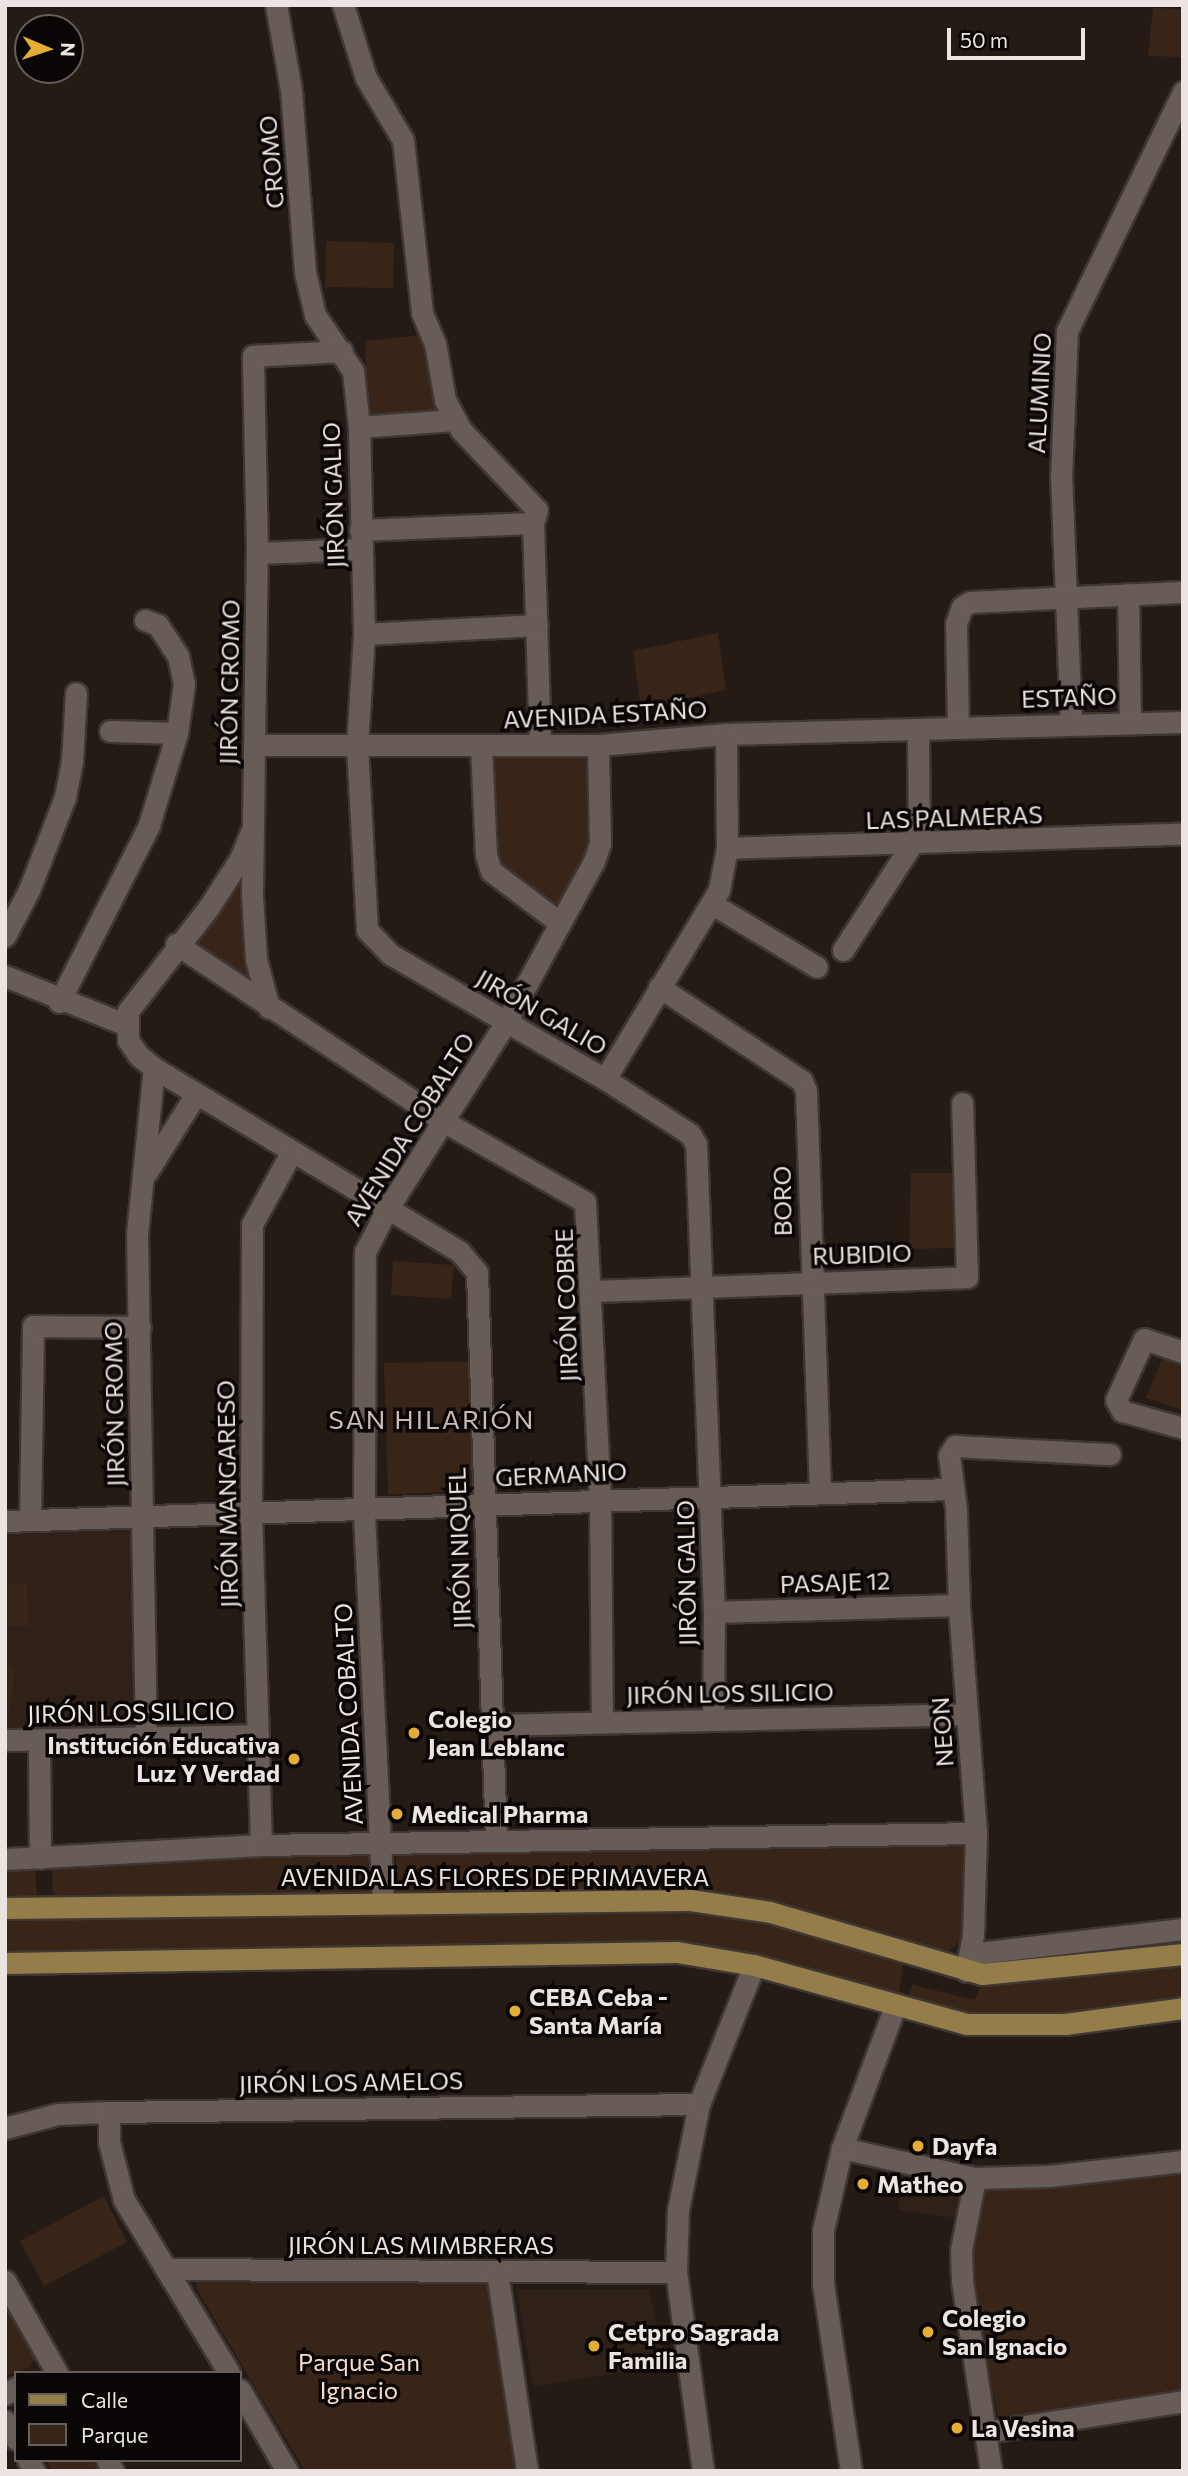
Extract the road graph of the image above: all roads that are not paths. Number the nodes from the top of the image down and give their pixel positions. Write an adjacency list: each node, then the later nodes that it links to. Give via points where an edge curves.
1 (275, 5): 4 (street, CROMO, via 291,90 305,272)
2 (343, 5): 6 (street, via 366,78 403,140 422,313)
3 (1183, 92): 13 (street, ALUMINIO, via 1067,331 1061,479)
4 (315, 315): 5 (street, JIRÓN GALIO)
5 (342, 351): 7 (street, JIRÓN GALIO, via 353,371); 10 (street, JIRÓN CROMO, via 253,356)
6 (454, 420): 7 (street); 8 (street, via 537,510)
7 (359, 427): 9 (street, JIRÓN GALIO)
8 (533, 523): 9 (street); 15 (street)
9 (361, 540): 10 (street); 16 (street, JIRÓN GALIO)
10 (257, 553): 26 (street, JIRÓN CROMO)
11 (1181, 592): 12 (street)
12 (1128, 594): 13 (street); 18 (street)
13 (1065, 598): 20 (street, ALUMINIO); 21 (street, via 970,602 962,607 956,624)
14 (145, 620): 24 (street, via 158,625 178,656 184,684)
15 (537, 625): 16 (street); 28 (street)
16 (364, 634): 27 (street, JIRÓN GALIO)
17 (76, 693): 37 (street, via 65,797 29,890)
18 (1130, 721): 19 (street, ESTAÑO); 20 (street, ESTAÑO)
19 (1183, 722)
20 (1071, 723): 21 (street, ESTAÑO)
21 (958, 729): 22 (street, AVENIDA ESTAÑO)
22 (918, 730): 25 (street, AVENIDA ESTAÑO); 33 (street, via 919,834)
23 (110, 732): 24 (street)
24 (177, 733): 43 (street, via 144,836)
25 (726, 734): 29 (street, AVENIDA ESTAÑO); 34 (street)
26 (255, 745): 27 (street, AVENIDA ESTAÑO); 31 (street, JIRÓN CROMO)
27 (356, 745): 30 (street, AVENIDA ESTAÑO); 45 (street, JIRÓN GALIO, via 368,930 390,954)
28 (540, 745): 29 (street, AVENIDA ESTAÑO); 30 (street, AVENIDA ESTAÑO)
29 (598, 745): 36 (street, AVENIDA COBALTO, via 600,844)
30 (481, 746): 36 (street, via 486,855 491,871)
31 (251, 832): 38 (street, via 228,878); 44 (street, JIRÓN CROMO, via 256,960)
32 (1183, 834): 33 (street, LAS PALMERAS)
33 (912, 846): 34 (street, LAS PALMERAS); 39 (street)
34 (727, 848): 35 (street)
35 (712, 904): 40 (street); 42 (street)
36 (560, 923): 45 (street, AVENIDA COBALTO)
37 (5, 936)
38 (176, 944): 44 (street, JIRÓN COBRE); 46 (street, via 128,1011)
39 (843, 950)
40 (817, 967)
41 (5, 976): 43 (street)
42 (659, 987): 48 (street); 55 (street, BORO, via 802,1081 806,1091)
43 (60, 1002): 46 (street)
44 (269, 1007): 51 (street, JIRÓN COBRE)
45 (506, 1022): 48 (street, JIRÓN GALIO); 51 (street, AVENIDA COBALTO)
46 (126, 1025): 47 (street, JIRÓN NIQUEL, via 138,1055)
47 (155, 1068): 49 (street, JIRÓN NIQUEL); 53 (street, JIRÓN CROMO)
48 (605, 1079): 56 (street, JIRÓN GALIO, via 690,1134 696,1144)
49 (196, 1094): 52 (street, JIRÓN NIQUEL); 53 (street)
50 (962, 1103): 55 (street, RUBIDIO, via 967,1277)
51 (443, 1121): 54 (street, AVENIDA COBALTO); 57 (street, JIRÓN COBRE, via 585,1202)
52 (291, 1153): 54 (street, JIRÓN NIQUEL); 68 (street, JIRÓN MANGARESO, via 252,1224)
53 (145, 1175): 58 (street, JIRÓN CROMO, via 137,1234)
54 (386, 1210): 66 (street, JIRÓN NIQUEL, via 460,1252 477,1272 481,1287); 67 (street, AVENIDA COBALTO, via 365,1252)
55 (810, 1281): 56 (street, RUBIDIO); 63 (street, BORO)
56 (704, 1286): 57 (street, RUBIDIO); 64 (street, JIRÓN GALIO)
57 (592, 1291): 65 (street, JIRÓN COBRE)
58 (140, 1327): 69 (street, JIRÓN CROMO); 70 (street, via 33,1326)
59 (1183, 1352): 60 (street, via 1144,1339 1116,1401 1122,1411)
60 (1183, 1428)
61 (1110, 1454): 62 (street, NEON, via 955,1446 949,1455)
62 (952, 1489): 63 (street, GERMANIO); 72 (street, NEON)
63 (820, 1491): 64 (street, GERMANIO)
64 (710, 1494): 65 (street, GERMANIO); 73 (street, JIRÓN GALIO)
65 (600, 1497): 66 (street, GERMANIO); 76 (street, JIRÓN COBRE)
66 (482, 1505): 67 (street, GERMANIO); 77 (street, JIRÓN NIQUEL)
67 (364, 1508): 68 (street, GERMANIO); 84 (street, AVENIDA COBALTO)
68 (251, 1513): 69 (street, GERMANIO); 78 (street, JIRÓN MANGARESO)
69 (141, 1516): 70 (street, GERMANIO); 80 (street, JIRÓN CROMO)
70 (30, 1520): 71 (street, GERMANIO)
71 (5, 1521)
72 (958, 1605): 73 (street, PASAJE 12); 74 (street, NEON)
73 (714, 1612): 75 (street, JIRÓN GALIO)
74 (966, 1714): 75 (street, JIRÓN LOS SILICIO); 82 (street, NEON)
75 (713, 1719): 76 (street, JIRÓN LOS SILICIO)
76 (602, 1722): 77 (street, JIRÓN LOS SILICIO)
77 (494, 1725): 83 (street, JIRÓN NIQUEL)
78 (258, 1735): 80 (street, JIRÓN LOS SILICIO); 85 (street, JIRÓN MANGARESO)
79 (5, 1740): 81 (street, JIRÓN LOS SILICIO)
80 (146, 1740): 81 (street, JIRÓN LOS SILICIO)
81 (39, 1743): 87 (street)
82 (976, 1833): 83 (street); 93 (street, NEON)
83 (496, 1841): 84 (street)
84 (380, 1844): 85 (street); 88 (street, AVENIDA COBALTO)
85 (261, 1845): 87 (street)
86 (5, 1858): 87 (street)
87 (40, 1858)
88 (383, 1903): 89 (main road, AVENIDA LAS FLORES DE PRIMAVERA); 93 (main road, AVENIDA LAS FLORES DE PRIMAVERA, via 713,1901)
89 (5, 1908)
90 (1183, 1929): 93 (street)
91 (1183, 1954): 93 (main road, AVENIDA LAS FLORES DE PRIMAVERA, via 1004,1975)
92 (5, 1962): 94 (main road, via 677,1952)
93 (968, 1963)
94 (754, 1965): 95 (main road); 97 (street)
95 (895, 2006): 96 (main road, via 993,2026 1065,2024); 100 (street)
96 (1183, 2008)
97 (699, 2104): 98 (street, JIRÓN LOS AMELOS); 105 (street, via 685,2162)
98 (109, 2112): 99 (street, JIRÓN LOS AMELOS, via 47,2115); 103 (street, via 115,2177)
99 (5, 2128)
100 (842, 2148): 102 (street); 115 (street, via 830,2186 822,2259)
101 (1183, 2161): 102 (street, via 1049,2176)
102 (975, 2178): 111 (street, via 961,2271 966,2328)
103 (166, 2269): 104 (street, JIRÓN LAS MIMBRERAS); 108 (street)
104 (497, 2272): 105 (street, JIRÓN LAS MIMBRERAS); 113 (street)
105 (676, 2272): 114 (street)
106 (5, 2281): 107 (street)
107 (52, 2371)
108 (228, 2371)
109 (242, 2393): 112 (street)
110 (1183, 2402): 111 (street)
111 (986, 2432): 116 (street)
112 (287, 2471)
113 (527, 2471)
114 (703, 2471)
115 (851, 2471)
116 (991, 2471)

